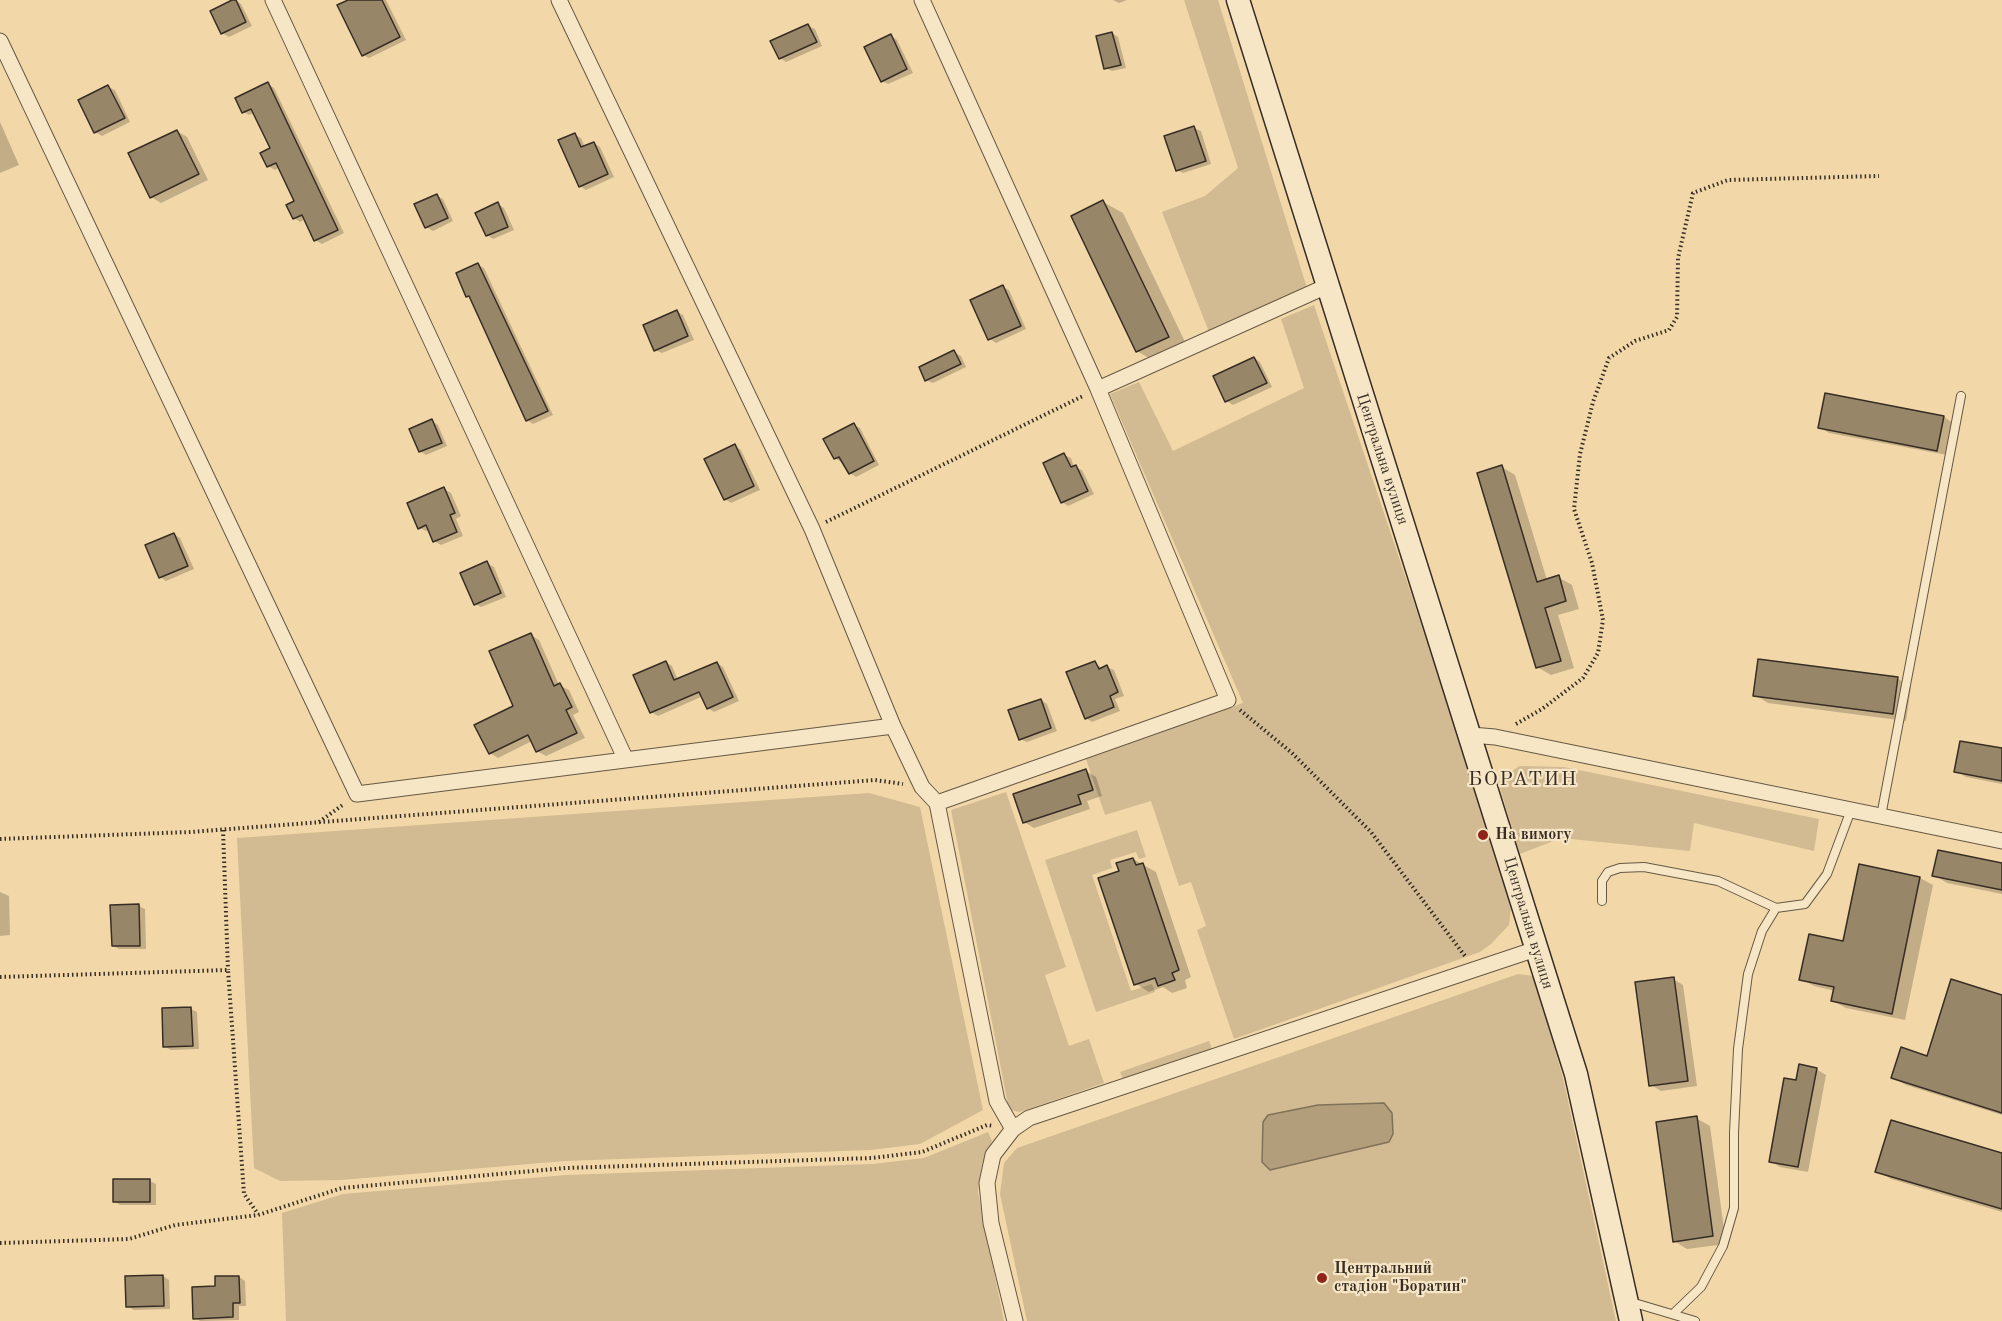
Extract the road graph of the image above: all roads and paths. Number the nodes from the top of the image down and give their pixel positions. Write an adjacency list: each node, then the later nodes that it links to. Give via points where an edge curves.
1 (273, 0): 15 (street)
2 (558, 0): 10 (street)
3 (922, 0): 8 (street)
4 (1238, 0): 7 (street, Центральна вулиця)
5 (0, 41): 17 (street)
6 (1879, 176): 14 (path, via 1728,180 1693,193 1678,258 1677,317 1670,330 1635,341 1609,357 1580,454 1574,508 1592,563 1603,620 1598,653 1583,678)
7 (1327, 286): 8 (street); 13 (street, Центральна вулиця)
8 (1098, 389): 10 (path); 11 (street)
9 (1961, 396): 20 (lane)
10 (812, 529): 12 (street)
11 (1228, 700): 18 (street); 29 (path, via 1292,753 1371,832)
12 (893, 726): 15 (street); 16 (street)
13 (1471, 735): 14 (street); 27 (street, Центральна вулиця)
14 (1495, 737): 19 (street)
15 (626, 760): 17 (street)
16 (922, 787): 18 (street); 21 (path, via 875,780)
17 (357, 794): 21 (path)
18 (937, 803): 31 (street, via 996,1101)
19 (1851, 810): 20 (street); 26 (lane, via 1827,874 1805,904)
20 (1881, 816): 24 (street)
21 (318, 823): 22 (path)
22 (223, 830): 23 (path); 28 (path)
23 (0, 839)
24 (2002, 841)
25 (1602, 901): 26 (lane, via 1602,881 1608,872 1644,867 1718,881)
26 (1776, 908): 35 (lane, via 1762,931 1748,975 1738,1049 1734,1208 1723,1246 1701,1287)
27 (1536, 949): 29 (street); 34 (street, Центральна вулиця, via 1576,1074)
28 (228, 970): 30 (path); 32 (path, via 244,1194)
29 (1475, 970): 31 (street, via 1029,1118)
30 (0, 976)
31 (1013, 1129): 32 (path, via 987,1125 922,1152 872,1158 566,1168 342,1188); 36 (street, via 993,1155 987,1183 991,1223)
32 (258, 1215): 33 (path, via 175,1225 129,1239)
33 (0, 1243)
34 (1629, 1311): 35 (lane)
35 (1673, 1314): 37 (lane)
36 (1015, 1321)
37 (1695, 1321)

